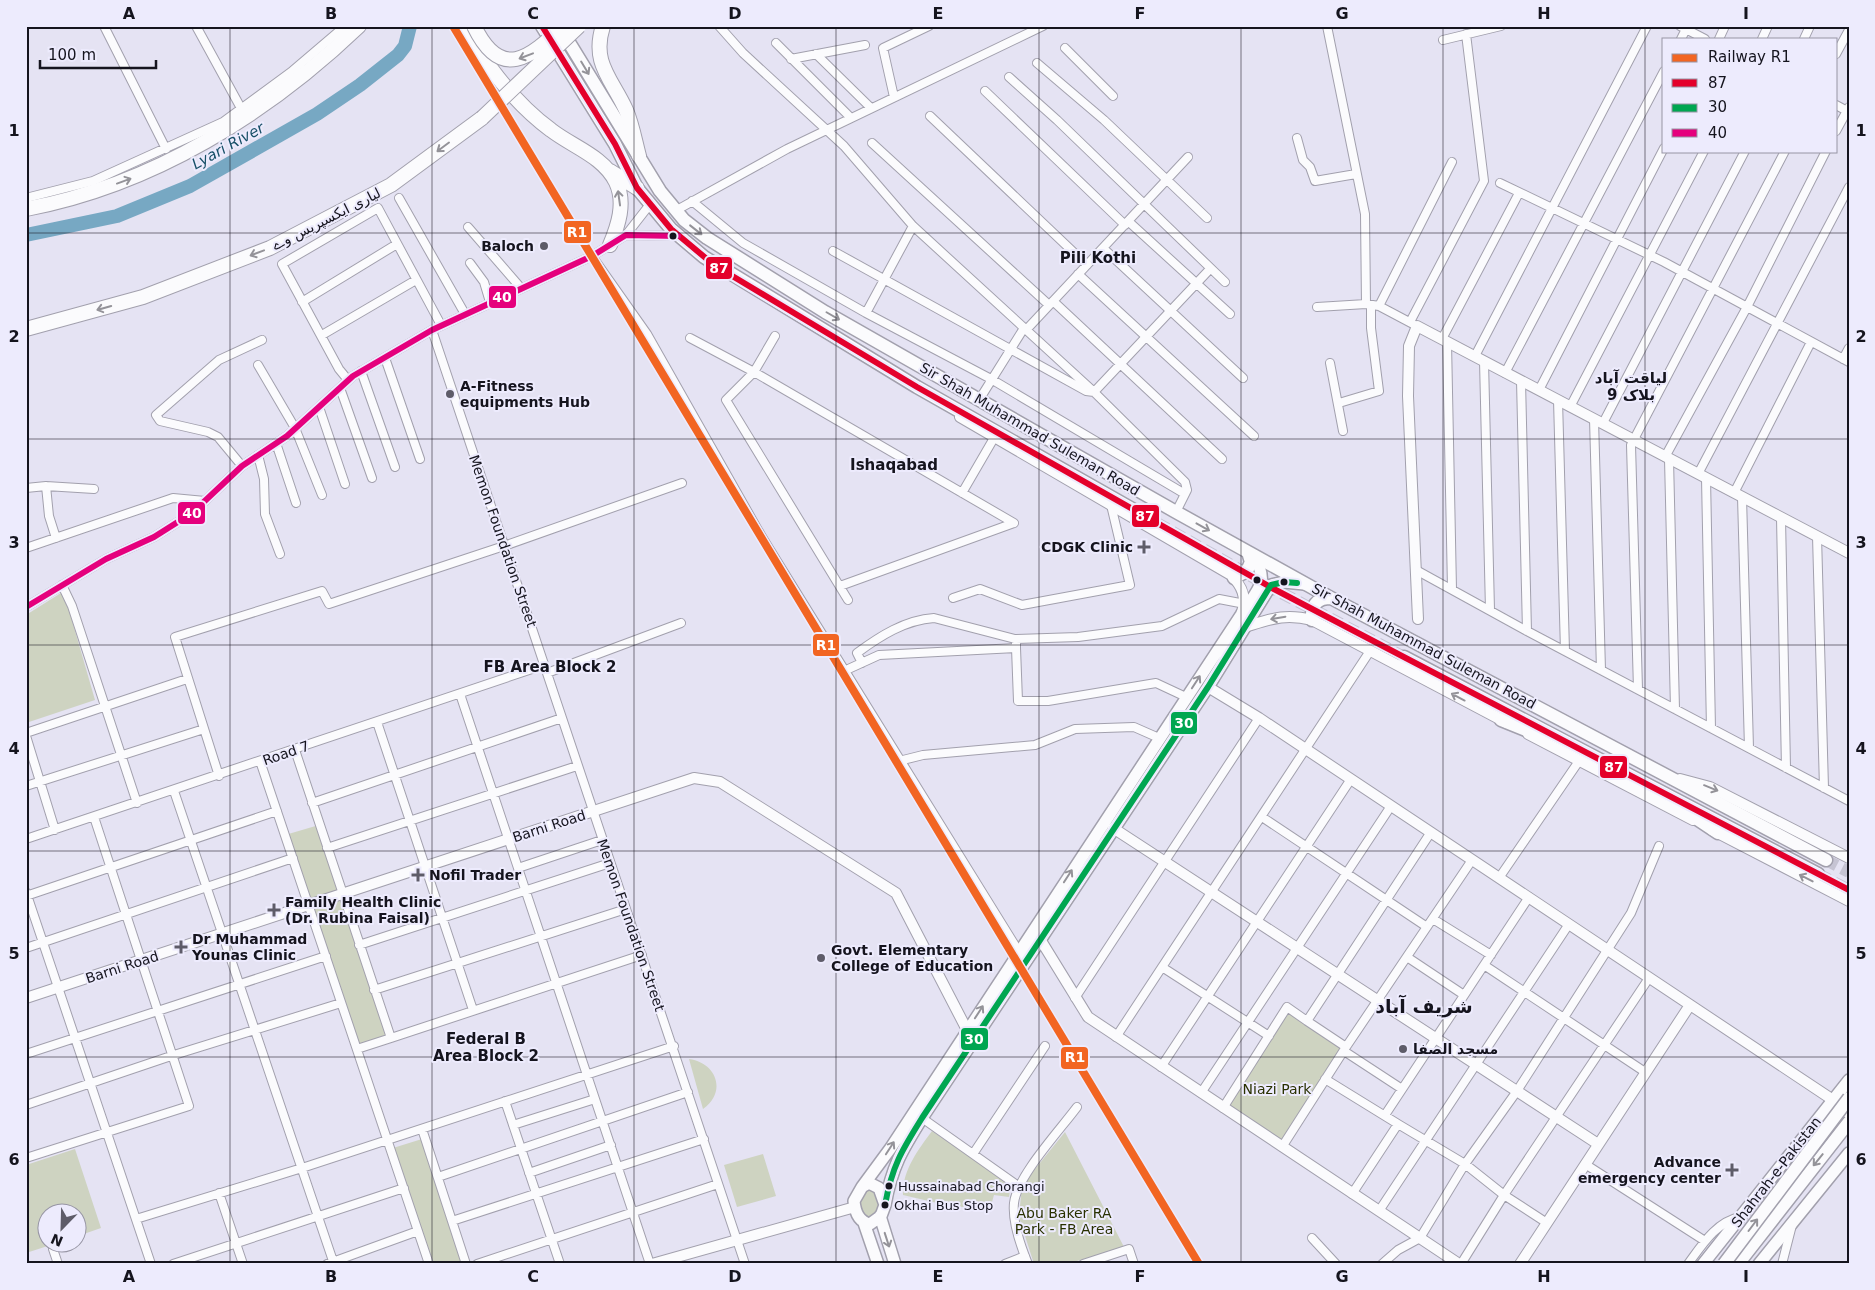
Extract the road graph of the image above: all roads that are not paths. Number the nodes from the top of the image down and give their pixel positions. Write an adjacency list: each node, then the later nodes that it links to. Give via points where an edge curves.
1 (104, 26): 51 (street)
2 (196, 26): 43 (street)
3 (345, 26): 43 (street)
4 (360, 26): 72 (highway, one-way to 4, via 87,194 156,168 267,103)
5 (462, 26): 60 (highway, via 506,90 551,130)
6 (474, 26): 8 (highway, one-way to 6, bridge, via 530,56 515,60 492,53 483,45)
7 (559, 26): 57 (highway, Sir Shah Muhammad Suleman Road, one-way to 57)
8 (563, 26)
9 (579, 26): 115 (highway, لیاری ایکسپریس وے, one-way to 115, bridge, via 482,118 392,185 270,248 143,296)
10 (603, 26): 57 (highway, via 598,40 600,60 626,110)
11 (719, 26): 48 (street, via 743,53)
12 (928, 26): 41 (street, via 883,48)
13 (1044, 26): 41 (street)
14 (1327, 26): 61 (street)
15 (1458, 26): 24 (street)
16 (1501, 26): 24 (street)
17 (1647, 26): 73 (street)
18 (1725, 26): 26 (street)
19 (1768, 26): 27 (street)
20 (1810, 26): 28 (street)
21 (542, 27): 65 (highway, Sir Shah Muhammad Suleman Road, via 614,144)
22 (1683, 28): 25 (street)
23 (1849, 30): 33 (street)
24 (1463, 35): 29 (street); 112 (street, via 1484,181)
25 (1703, 38)
26 (1719, 38)
27 (1762, 38)
28 (1804, 38)
29 (1443, 40)
30 (776, 43): 35 (street)
31 (865, 45): 34 (street)
32 (1065, 48): 40 (street)
33 (1838, 50)
34 (816, 54): 35 (street); 42 (street)
35 (791, 59): 46 (street)
36 (1037, 63): 62 (street)
37 (1662, 75): 78 (street)
38 (1009, 77): 71 (street)
39 (985, 91): 77 (street)
40 (1113, 96)
41 (894, 98): 42 (street)
42 (872, 108): 46 (street)
43 (242, 110): 51 (street)
44 (1848, 110): 47 (street)
45 (930, 116): 91 (street)
46 (852, 118): 48 (street)
47 (1838, 128)
48 (826, 130): 69 (street); 79 (street)
49 (1297, 138): 61 (street, via 1303,160 1316,181)
50 (872, 143): 103 (street)
51 (166, 149): 67 (street, via 93,181)
52 (1662, 152): 83 (street)
53 (1703, 152): 88 (street)
54 (1744, 152): 93 (street)
55 (1784, 152): 100 (street)
56 (1825, 152): 106 (street)
57 (639, 156): 74 (highway, Sir Shah Muhammad Suleman Road)
58 (1188, 157): 62 (street)
59 (1452, 162): 104 (street)
60 (606, 168): 65 (highway); 85 (highway, one-way to 60, via 620,216 620,202 617,184)
61 (1356, 174): 104 (street, via 1365,214)
62 (1167, 180): 71 (street); 76 (street)
63 (1500, 183): 66 (street)
64 (1849, 187): 111 (street)
65 (637, 188): 70 (highway, Sir Shah Muhammad Suleman Road)
66 (1519, 193): 73 (street); 122 (street)
67 (26, 198)
68 (399, 198): 109 (street)
69 (692, 201): 74 (street); 108 (street, via 744,243)
70 (651, 203): 75 (highway, Sir Shah Muhammad Suleman Road); 81 (street)
71 (1144, 204): 77 (street); 92 (street)
72 (26, 208)
73 (1551, 208): 78 (street); 127 (street)
74 (675, 211): 75 (highway); 143 (highway, Sir Shah Muhammad Suleman Road, one-way to 143, via 728,253)
75 (661, 218): 82 (highway, Sir Shah Muhammad Suleman Road)
76 (1206, 218)
77 (1127, 223): 86 (street); 98 (street)
78 (1584, 224): 83 (street); 134 (street)
79 (913, 226): 95 (street); 114 (street)
80 (468, 227): 99 (street)
81 (626, 235): 82 (street); 85 (street)
82 (678, 236): 139 (highway, Sir Shah Muhammad Suleman Road, via 714,265)
83 (1616, 241): 88 (street); 141 (street)
84 (397, 244): 96 (street); 101 (street); 101 (street, via 378,208 282,264)
85 (610, 245): 89 (street)
86 (1103, 248): 91 (street); 107 (street)
87 (833, 251): 95 (street)
88 (1648, 255): 93 (street); 147 (street)
89 (592, 256): 99 (street); 210 (street, via 647,334 762,537)
90 (470, 263): 102 (street, via 484,282)
91 (1087, 264): 94 (street)
92 (1210, 269): 97 (street); 98 (street)
93 (1682, 272): 100 (street); 148 (street)
94 (1078, 274): 103 (street); 119 (street)
95 (884, 279): 108 (street); 125 (street)
96 (416, 280): 113 (street); 117 (street)
97 (1225, 282)
98 (1196, 284): 107 (street); 110 (street)
99 (521, 288): 102 (street)
100 (1714, 289): 106 (street); 153 (street)
101 (302, 302): 117 (street)
102 (490, 302): 109 (street)
103 (1051, 303): 114 (street); 129 (street)
104 (1372, 305): 105 (street); 112 (street); 145 (street, via 1371,328 1379,391)
105 (1317, 307)
106 (1747, 307): 111 (street); 156 (street)
107 (1170, 311): 119 (street); 135 (street)
108 (866, 312): 136 (street)
109 (465, 314): 113 (street)
110 (1230, 314)
111 (1777, 323): 123 (street); 161 (street)
112 (1413, 324): 122 (street); 185 (street, via 1408,396)
113 (440, 326): 116 (street)
114 (1025, 329): 125 (street); 142 (street)
115 (26, 330)
116 (432, 330): 126 (street); 180 (street, Memon Foundation Street)
117 (322, 335): 137 (street)
118 (775, 336): 133 (street)
119 (1146, 337): 129 (street); 151 (street)
120 (690, 338): 133 (street)
121 (262, 340): 159 (street, via 219,360 156,415 160,421 218,437)
122 (1444, 340): 127 (street); 190 (street)
123 (1811, 342): 128 (street); 171 (street)
124 (1849, 348): 128 (street)
125 (1009, 350): 136 (street); 142 (street, via 1086,392)
126 (385, 358): 132 (street); 157 (street)
127 (1479, 359): 134 (street); 196 (street)
128 (1846, 360)
129 (1120, 364): 142 (street); 158 (street)
130 (1330, 364): 145 (street)
131 (258, 365): 149 (street)
132 (361, 372): 137 (street); 160 (street)
133 (754, 372): 168 (street); 189 (street, via 728,397 727,402)
134 (1505, 372): 138 (street)
135 (1243, 378)
136 (990, 379): 143 (street); 169 (street)
137 (348, 380): 140 (street)
138 (1521, 381): 141 (street); 201 (street)
139 (918, 387): 152 (street); 176 (highway, Sir Shah Muhammad Suleman Road)
140 (340, 388): 146 (street); 162 (street)
141 (1538, 390): 144 (street)
142 (1094, 392): 169 (street, via 1185,482)
143 (979, 400): 175 (highway, Sir Shah Muhammad Suleman Road)
144 (1558, 400): 147 (street); 205 (street)
145 (1339, 403): 150 (street)
146 (319, 407): 149 (street); 164 (street)
147 (1570, 407): 148 (street)
148 (1598, 421): 153 (street); 209 (street)
149 (295, 428): 154 (street); 170 (street)
150 (1343, 431)
151 (1254, 436)
152 (994, 438): 168 (street); 174 (street)
153 (1634, 439): 156 (street); 213 (street, via 1631,445)
154 (276, 443): 155 (street); 173 (street)
155 (258, 455): 159 (street); 183 (street, via 264,478 266,514)
156 (1667, 458): 161 (street); 217 (street)
157 (420, 459)
158 (1222, 459)
159 (242, 466): 172 (street)
160 (395, 467)
161 (1702, 476): 171 (street); 222 (street)
162 (372, 478)
163 (682, 483): 180 (street)
164 (345, 484)
165 (46, 486): 166 (street); 167 (street); 179 (street, via 49,516)
166 (26, 488)
167 (94, 489)
168 (962, 494): 189 (street, via 1014,523)
169 (1185, 494): 175 (street)
170 (322, 495)
171 (1738, 495): 177 (street); 227 (street)
172 (205, 501): 179 (street, via 173,498); 188 (street, via 154,537)
173 (296, 503)
174 (1111, 505): 186 (street); 191 (street, via 1130,585 1022,605 980,589)
175 (1176, 512): 184 (highway, Sir Shah Muhammad Suleman Road, one-way to 184)
176 (1141, 514)
177 (1781, 518): 178 (street); 236 (street)
178 (1817, 536): 182 (street); 244 (street)
179 (56, 538): 181 (street)
180 (504, 546): 208 (street, Memon Foundation Street); 211 (street, via 329,604 322,591 175,637)
181 (26, 548)
182 (1849, 553)
183 (280, 554)
184 (1251, 554): 186 (highway, via 1248,571); 187 (highway, Sir Shah Muhammad Suleman Road); 195 (main road, via 1262,571 1262,581)
185 (1416, 570): 190 (street); 197 (street)
186 (1234, 578): 195 (street, via 1245,596)
187 (1306, 584): 192 (highway, Sir Shah Muhammad Suleman Road); 200 (main road, via 1284,582 1271,585)
188 (62, 585): 194 (street); 216 (street)
189 (840, 586): 193 (street)
190 (1452, 589): 196 (street)
191 (953, 598)
192 (1331, 598): 198 (highway, via 1322,598 1315,603 1311,611); 239 (highway, Sir Shah Muhammad Suleman Road)
193 (848, 600)
194 (26, 608)
195 (1243, 610): 202 (street, via 1219,599 1162,626 1078,637); 215 (main road, one-way to 195)
196 (1490, 610): 201 (street)
197 (1418, 619)
198 (1312, 620): 200 (street, one-way to 200, via 1278,616); 204 (street)
199 (681, 623): 208 (street, Road 7)
200 (1245, 628): 212 (main road)
201 (1527, 631): 205 (street)
202 (1015, 639): 203 (street); 207 (street, via 934,618 920,619 881,635 857,653)
203 (1016, 648): 207 (street, via 879,655); 215 (street, via 1018,701 1048,701 1156,684)
204 (1370, 651): 220 (street, one-way to 204); 229 (street)
205 (1565, 651): 209 (street)
206 (1404, 657): 231 (highway, Sir Shah Muhammad Suleman Road)
207 (862, 663): 210 (street)
208 (546, 669): 214 (street, Road 7); 218 (street, Memon Foundation Street)
209 (1601, 670): 213 (street)
210 (844, 671): 233 (street)
211 (187, 679): 216 (street); 223 (street)
212 (1208, 687): 219 (street); 256 (main road)
213 (1638, 689): 217 (street)
214 (460, 694): 221 (street, Road 7); 226 (street)
215 (1186, 697): 225 (main road)
216 (105, 706): 224 (street); 230 (street)
217 (1675, 709): 222 (street)
218 (562, 718): 226 (street); 235 (street, Memon Foundation Street)
219 (1258, 718): 229 (street); 271 (street)
220 (1501, 720): 231 (highway); 234 (street)
221 (377, 722): 228 (street, Road 7); 238 (street)
222 (1711, 728): 227 (street)
223 (204, 729): 230 (street); 240 (street)
224 (26, 735): 242 (street)
225 (1159, 738): 233 (street, via 1134,727 1075,729 1035,745 923,755); 306 (main road, one-way to 225)
226 (478, 748): 238 (street); 246 (street)
227 (1749, 748): 236 (street)
228 (295, 750): 232 (street, Road 7); 249 (street)
229 (1306, 750): 241 (street); 254 (street)
230 (122, 756): 242 (street); 248 (street)
231 (1596, 757): 237 (highway, Sir Shah Muhammad Suleman Road)
232 (260, 761): 240 (street, Road 7); 251 (street)
233 (899, 761): 306 (street)
234 (1579, 762): 259 (street); 278 (street)
235 (577, 766): 246 (street); 252 (street, Memon Foundation Street)
236 (1786, 768): 244 (street)
237 (1627, 772): 259 (highway); 277 (highway, Sir Shah Muhammad Suleman Road)
238 (395, 774): 249 (street); 255 (street)
239 (1664, 774): 268 (street, one-way to 268, via 1710,787); 270 (highway, Sir Shah Muhammad Suleman Road)
240 (219, 776): 245 (street, Road 7)
241 (1351, 779): 250 (street); 265 (street)
242 (40, 782): 243 (street); 257 (street)
243 (26, 786)
244 (1824, 788): 247 (street)
245 (174, 791): 248 (street, Road 7); 261 (street)
246 (493, 793): 255 (street); 262 (street)
247 (1849, 801)
248 (137, 803): 253 (street, Road 7)
249 (312, 803): 266 (street)
250 (1391, 806): 258 (street); 276 (street)
251 (277, 811): 261 (street); 267 (street)
252 (592, 811): 262 (street, Barni Road); 263 (street, Memon Foundation Street); 332 (street, Barni Road, via 694,778 720,782 896,893)
253 (94, 817): 257 (street, Road 7); 273 (street)
254 (1262, 817): 265 (street); 281 (street)
255 (410, 820): 266 (street); 274 (street)
256 (1113, 828): 271 (street); 297 (main road)
257 (55, 830): 260 (street, Road 7)
258 (1431, 832): 269 (street); 285 (street)
259 (1718, 832): 286 (street, one-way to 259)
260 (26, 839)
261 (191, 839): 273 (street); 279 (street)
262 (508, 839): 274 (street, Barni Road); 275 (street)
263 (602, 840): 272 (street, Memon Foundation Street); 275 (street)
264 (1659, 846): 302 (street, via 1631,913)
265 (1307, 847): 276 (street); 292 (street)
266 (327, 848): 283 (street)
267 (293, 858): 279 (street); 287 (street)
268 (1849, 858)
269 (1472, 860): 278 (street); 291 (street)
270 (1826, 860)
271 (1164, 861): 281 (street); 322 (street)
272 (610, 863): 280 (street); 288 (street, Memon Foundation Street)
273 (111, 866): 282 (street); 289 (street)
274 (426, 867): 283 (street, Barni Road); 290 (street)
275 (518, 868): 280 (street)
276 (1347, 873): 285 (street); 301 (street)
277 (1818, 874)
278 (1499, 878): 284 (street)
279 (207, 888): 289 (street); 295 (street)
280 (525, 890): 290 (street); 296 (street)
281 (1212, 892): 292 (street); 311 (street)
282 (27, 895): 298 (street)
283 (342, 895): 287 (street, Barni Road); 299 (street)
284 (1529, 897): 293 (street); 304 (street)
285 (1386, 900): 294 (street); 312 (street)
286 (1849, 902)
287 (309, 906): 295 (street, Barni Road); 305 (street)
288 (626, 909): 296 (street); 303 (street, Memon Foundation Street)
289 (127, 915): 298 (street); 308 (street)
290 (442, 917): 299 (street); 309 (street)
291 (1433, 919): 294 (street); 304 (street)
292 (1257, 922): 301 (street); 320 (street)
293 (1569, 924): 302 (street); 318 (street)
294 (1427, 927): 307 (street)
295 (223, 934): 308 (street, Barni Road); 314 (street)
296 (541, 935): 309 (street); 315 (street)
297 (1040, 939): 306 (main road); 322 (street)
298 (43, 943): 300 (street); 316 (street)
299 (359, 945): 317 (street)
300 (26, 948)
301 (1298, 948): 312 (street); 330 (street)
302 (1608, 950): 313 (street); 328 (street)
303 (642, 955): 315 (street); 339 (street, Memon Foundation Street)
304 (1490, 955): 310 (street)
305 (326, 956): 314 (street); 324 (street)
306 (1022, 956): 332 (main road)
307 (1407, 958): 319 (street); 323 (street)
308 (143, 960): 316 (street, Barni Road); 326 (street)
309 (458, 962): 317 (street); 327 (street)
310 (1484, 965): 318 (street); 319 (street)
311 (1162, 967): 320 (street); 334 (street)
312 (1338, 974): 323 (street); 329 (street)
313 (1650, 978): 325 (street); 338 (street)
314 (239, 983): 326 (street); 331 (street)
315 (558, 983): 327 (street); 348 (street)
316 (59, 988): 321 (street, Barni Road); 335 (street)
317 (374, 990): 336 (street)
318 (1524, 991): 328 (street); 345 (street)
319 (1464, 995): 337 (street)
320 (1208, 996): 330 (street); 346 (street)
321 (26, 998)
322 (1074, 998): 334 (street, via 1088,1017)
323 (1378, 1000): 337 (street); 342 (street)
324 (341, 1003): 331 (street); 341 (street)
325 (1690, 1005): 347 (street); 358 (street)
326 (159, 1009): 335 (street); 344 (street)
327 (473, 1010): 336 (street)
328 (1564, 1018): 338 (street); 353 (street)
329 (1307, 1021): 333 (street, via 1287,1008); 342 (street)
330 (1248, 1023): 333 (street); 355 (street)
331 (255, 1029): 344 (street); 385 (street)
332 (971, 1032): 366 (main road); 391 (main road, one-way to 332)
333 (1269, 1036): 362 (street)
334 (1116, 1037): 346 (street)
335 (75, 1038): 343 (street); 351 (street)
336 (391, 1038): 341 (street)
337 (1435, 1038): 345 (street); 352 (street)
338 (1604, 1044): 347 (street); 365 (street)
339 (674, 1046): 348 (street); 354 (street, Memon Foundation Street)
340 (1045, 1046): 381 (street)
341 (357, 1049): 374 (street)
342 (1345, 1049): 349 (street); 352 (street)
343 (26, 1054)
344 (174, 1054): 351 (street); 372 (street, via 189,1106)
345 (1476, 1064): 353 (street); 375 (street)
346 (1161, 1067): 355 (street)
347 (1645, 1072): 376 (street)
348 (586, 1074): 357 (street); 359 (street)
349 (1325, 1079): 364 (street); 379 (street)
350 (1849, 1080): 358 (main road, Shahrah-e-Pakistan)
351 (90, 1082): 360 (street); 372 (street)
352 (1402, 1089): 364 (street)
353 (1517, 1091): 365 (street); 383 (street)
354 (688, 1092): 367 (street); 373 (street, Memon Foundation Street)
355 (1201, 1094): 362 (street)
356 (1849, 1098): 440 (highway, one-way to 356, bridge)
357 (595, 1099): 367 (street); 370 (street)
358 (1833, 1100): 363 (street); 403 (main road, Shahrah-e-Pakistan)
359 (505, 1101): 370 (street); 371 (street)
360 (26, 1104)
361 (1077, 1107): 390 (street)
362 (1223, 1108): 379 (street)
363 (1849, 1114)
364 (1385, 1115): 369 (street)
365 (1557, 1117): 376 (street); 396 (street)
366 (922, 1118): 381 (street); 397 (main road, via 899,1156 890,1178)
367 (602, 1121): 377 (street); 378 (street)
368 (1849, 1122): 441 (highway, one-way to 441)
369 (1398, 1124): 375 (street); 395 (street)
370 (513, 1125): 378 (street)
371 (422, 1129): 374 (street); 388 (street)
372 (107, 1133): 382 (street); 404 (street)
373 (704, 1139): 386 (street); 389 (street, Memon Foundation Street)
374 (387, 1140): 385 (street); 392 (street)
375 (1426, 1140): 383 (street); 400 (street)
376 (1598, 1144): 384 (street)
377 (611, 1145): 386 (street); 387 (street)
378 (521, 1147): 387 (street); 388 (street)
379 (1282, 1147): 395 (street)
380 (1849, 1153): 408 (main road)
381 (973, 1154): 390 (street)
382 (26, 1158)
383 (1465, 1164): 396 (street); 412 (street)
384 (1585, 1164): 407 (street); 414 (street)
385 (302, 1168): 393 (street); 401 (street)
386 (618, 1168): 394 (street); 399 (street)
387 (529, 1173): 394 (street)
388 (438, 1177): 405 (street)
389 (718, 1184): 399 (street); 413 (street, Memon Foundation Street)
390 (1018, 1186): 417 (street, via 1014,1205)
391 (862, 1187): 397 (main road, via 869,1184 879,1188); 398 (main road)
392 (404, 1188): 401 (street); 409 (street)
393 (219, 1193): 404 (street); 415 (street)
394 (537, 1194): 405 (street); 410 (street)
395 (1352, 1194): 400 (street)
396 (1504, 1195): 407 (street); 436 (street)
397 (886, 1205): 402 (main road)
398 (855, 1207): 406 (main road); 413 (street)
399 (632, 1211): 410 (street); 427 (street)
400 (1379, 1211): 412 (street)
401 (318, 1215): 415 (street); 418 (street)
402 (880, 1216): 406 (main road, via 870,1224); 430 (main road, one-way to 430)
403 (1740, 1217): 414 (street, via 1727,1219); 439 (main road, Shahrah-e-Pakistan)
404 (136, 1219): 420 (street)
405 (452, 1221): 424 (street)
406 (864, 1223): 429 (main road)
407 (1547, 1223): 437 (street)
408 (1792, 1223): 442 (main road); 443 (street)
409 (418, 1231): 418 (street); 423 (street)
410 (551, 1238): 425 (street); 426 (street)
411 (1312, 1238): 434 (street)
412 (1420, 1238): 435 (street, via 1398,1250); 436 (street)
413 (736, 1239): 427 (street); 428 (street, Memon Foundation Street)
414 (1705, 1241): 438 (street)
415 (236, 1242): 421 (street); 422 (street)
416 (54, 1252): 419 (street)
417 (1026, 1260): 431 (street)
418 (332, 1263)
419 (58, 1264)
420 (151, 1264)
421 (173, 1264)
422 (243, 1264)
423 (429, 1264)
424 (466, 1264)
425 (477, 1264)
426 (560, 1264)
427 (651, 1264)
428 (745, 1264)
429 (878, 1264)
430 (895, 1264)
431 (1006, 1264)
432 (1083, 1264): 433 (street, via 1129,1249)
433 (1134, 1264)
434 (1336, 1264)
435 (1382, 1264)
436 (1460, 1264)
437 (1520, 1264)
438 (1688, 1264)
439 (1703, 1264)
440 (1724, 1264)
441 (1738, 1264)
442 (1758, 1264)
443 (1782, 1264)

